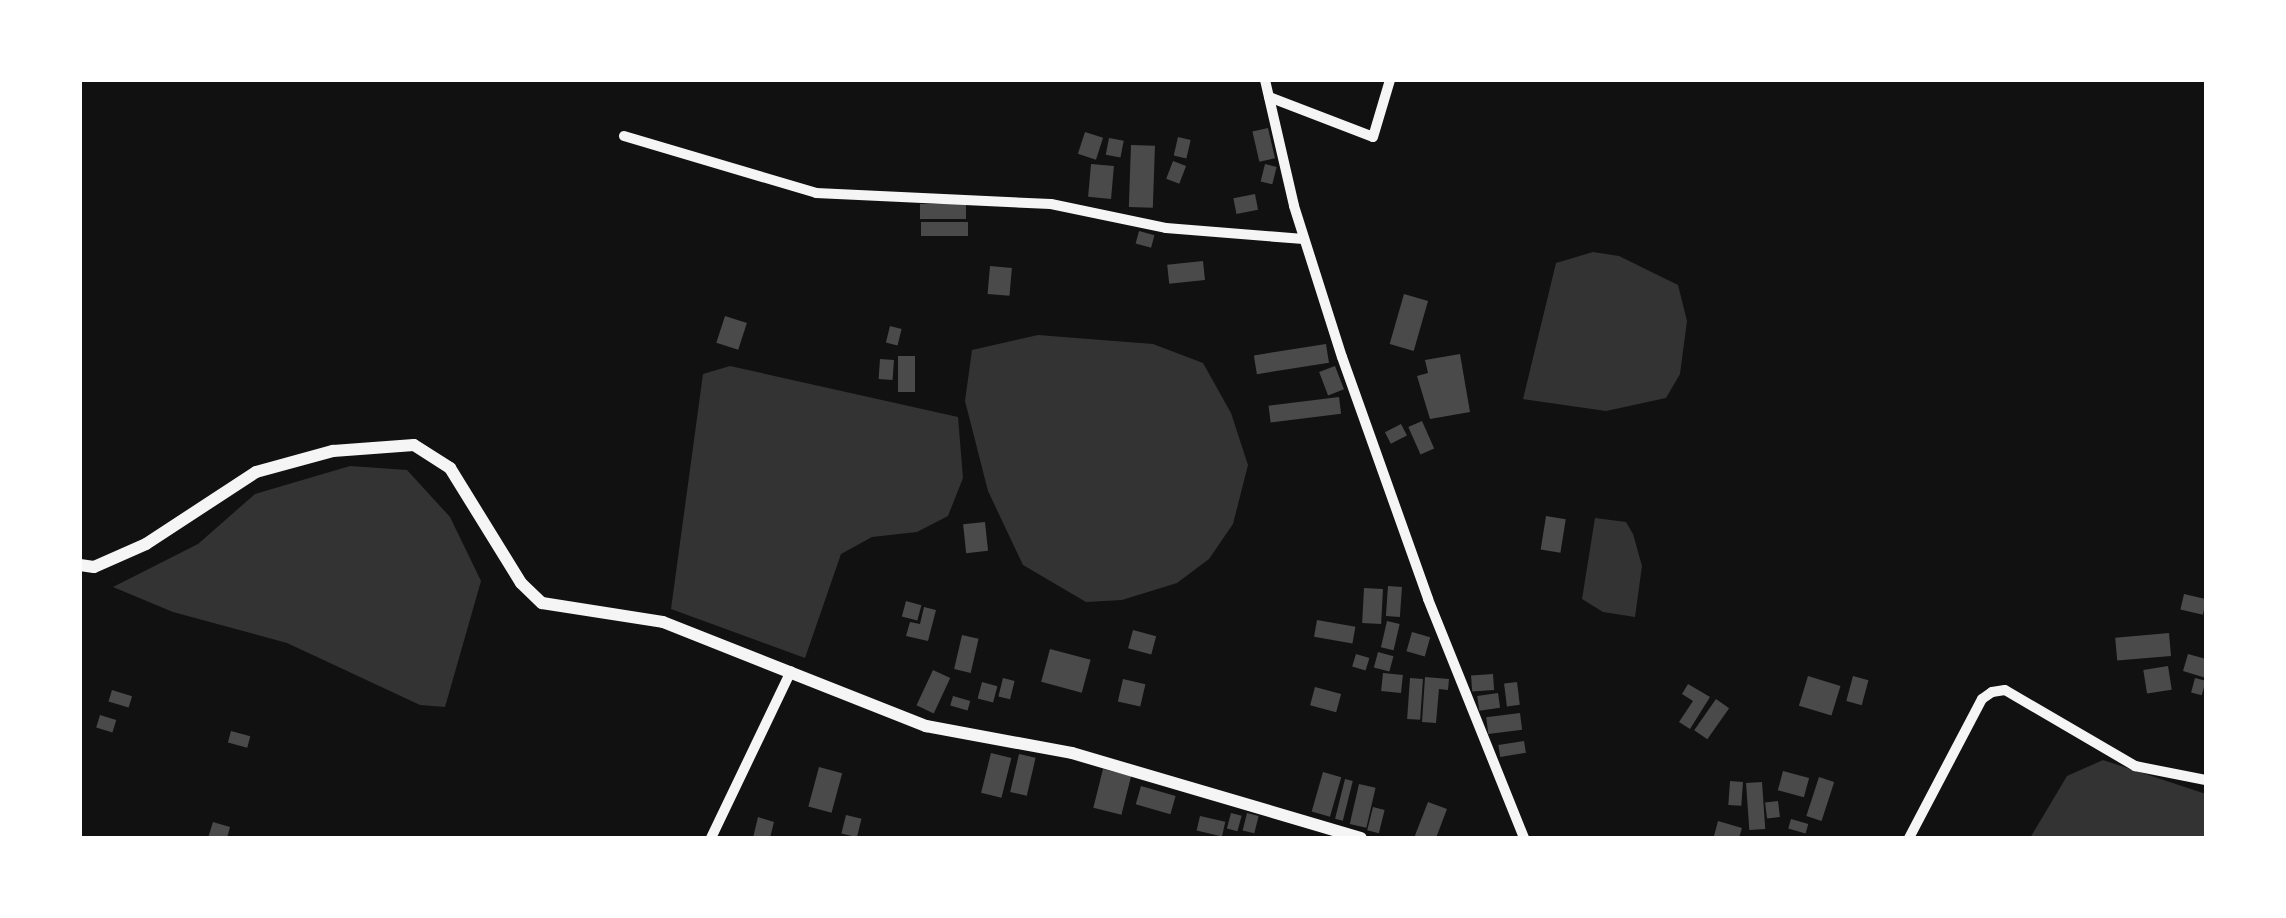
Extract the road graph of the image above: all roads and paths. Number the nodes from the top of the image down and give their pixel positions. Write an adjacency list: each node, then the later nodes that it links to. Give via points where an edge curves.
1 (1265, 80): 3 (street)
2 (1390, 80): 3 (street, via 1373,137)
3 (1269, 97): 5 (street)
4 (624, 136): 5 (street, via 816,192 1051,204 1166,228)
5 (1304, 240): 11 (street, via 1428,599)
6 (80, 565): 7 (street, via 94,567 146,544 256,472 333,450 414,445 450,468 521,583 542,603 663,622)
7 (790, 671): 9 (street); 10 (street, via 926,726 1072,752)
8 (2206, 780): 12 (street, via 2134,766 2005,690 1992,692 1982,699)
9 (711, 838)
10 (1360, 838)
11 (1524, 838)
12 (1909, 838)

